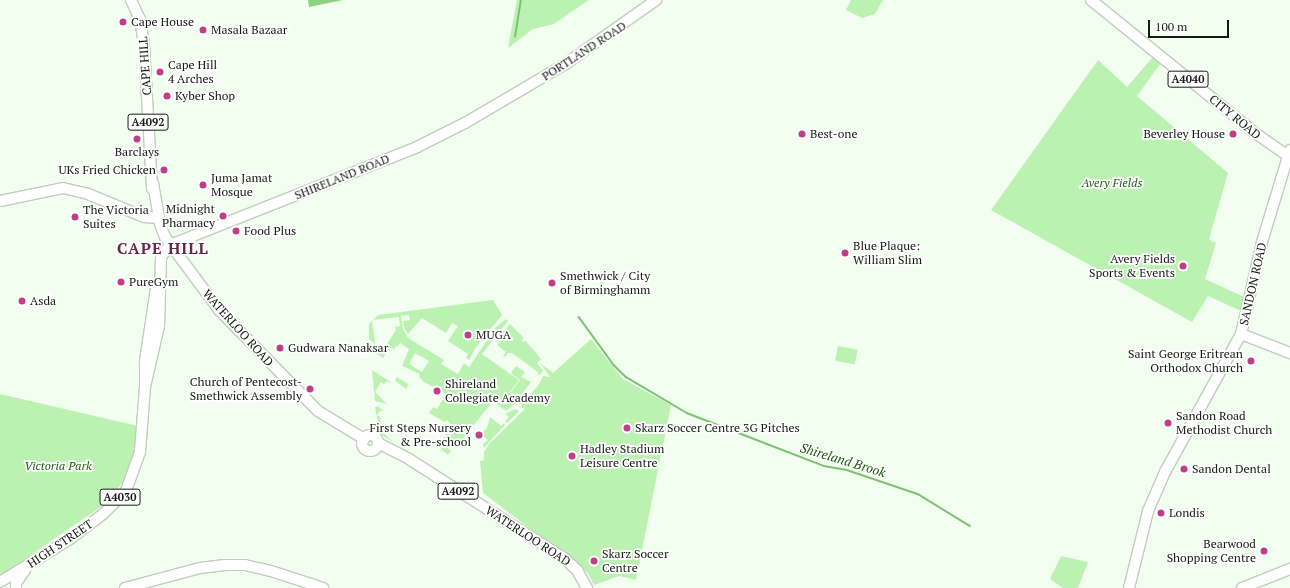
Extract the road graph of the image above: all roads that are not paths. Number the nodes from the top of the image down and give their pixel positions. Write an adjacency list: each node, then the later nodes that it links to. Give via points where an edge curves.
1 (131, 0): 7 (main road, CAPE HILL / A4092, via 140,19 144,44)
2 (656, 0): 4 (main road, PORTLAND ROAD, via 599,43)
3 (1091, 0): 5 (main road, CITY ROAD / A4040, via 1252,130)
4 (509, 98): 8 (main road, SHIRELAND ROAD, via 417,147)
5 (1289, 153): 12 (main road, SANDON ROAD / A4040, via 1262,242)
6 (0, 201): 7 (main road, via 63,188 88,194 142,217)
7 (156, 218): 8 (main road, CAPE HILL / A4092, via 156,231)
8 (168, 247): 9 (main road, A4030, via 161,257); 23 (main road, WATERLOO ROAD / A4092, via 240,334 315,408 364,439 363,445 368,450 374,449 378,443 409,459 564,558 578,570)
9 (161, 273): 10 (main road, A4030); 11 (main road, A4030, via 156,286)
10 (159, 320): 11 (main road); 13 (main road, A4030)
11 (150, 332): 13 (main road)
12 (1241, 334): 14 (main road); 24 (main road, SANDON ROAD, via 1165,472 1148,511)
13 (151, 346): 15 (main road, HIGH STREET / A4030, via 140,452 126,491 103,514)
14 (1290, 353)
15 (28, 567): 17 (main road, HIGH STREET / A4030); 20 (main road, A4030, via 16,583)
16 (1290, 569): 25 (main road)
17 (0, 582)
18 (0, 587): 19 (main road)
19 (7, 588)
20 (16, 588)
21 (125, 588): 22 (main road, via 200,568 225,565 271,571)
22 (323, 588)
23 (587, 588)
24 (1129, 588)
25 (1242, 588)

